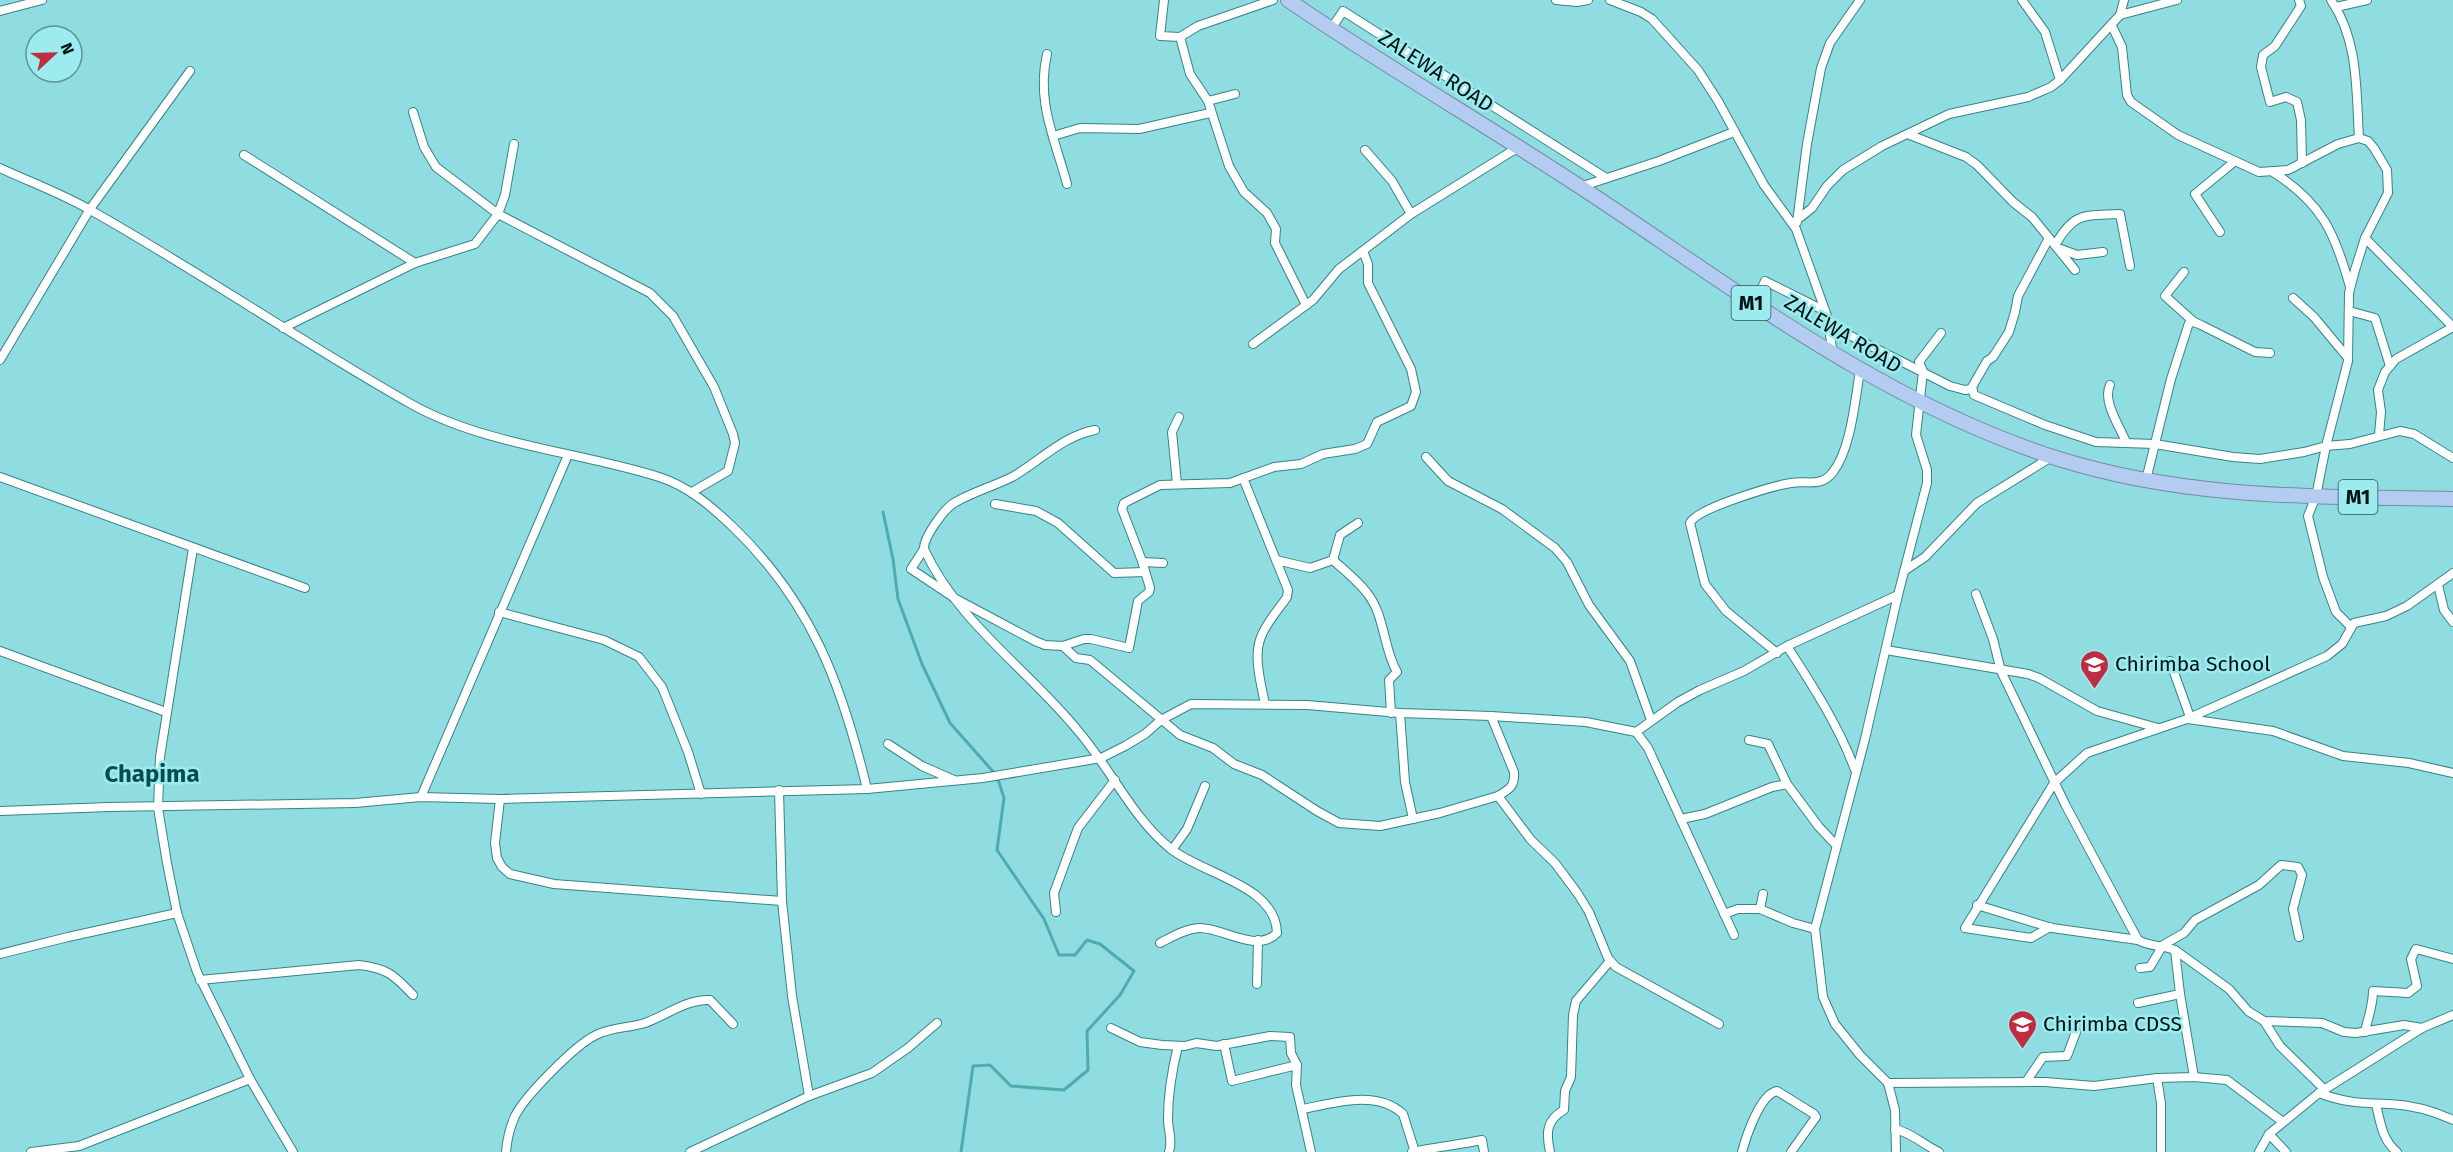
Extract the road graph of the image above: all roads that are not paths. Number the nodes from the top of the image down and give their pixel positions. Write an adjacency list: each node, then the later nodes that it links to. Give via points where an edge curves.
1 (42, 0): 16 (street)
2 (1164, 0): 20 (street, via 1160,36)
3 (1273, 0): 20 (street, via 1198,26)
4 (1288, 0): 19 (highway, ZALEWA ROAD / M1)
5 (1556, 0): 6 (street)
6 (1588, 0)
7 (1610, 0): 14 (street)
8 (1860, 0): 46 (street, via 1830,43 1821,68)
9 (2022, 0): 23 (street, via 2045,32)
10 (2124, 0): 17 (street)
11 (2177, 0): 17 (street)
12 (2299, 0): 37 (street, via 2301,6 2275,46 2263,55 2261,67 2270,102 2286,97 2297,102)
13 (2367, 0): 15 (street)
14 (1629, 3): 28 (street, via 1652,19 1679,48 1718,101)
15 (2333, 4): 31 (street, via 2343,17 2351,42)
16 (0, 11)
17 (2120, 15): 18 (street)
18 (2112, 26): 23 (street); 36 (street, via 2122,47 2131,102 2178,135)
19 (1331, 29): 33 (highway, ZALEWA ROAD / M1); 40 (street, via 1342,11)
20 (1180, 37): 25 (street, via 1190,74)
21 (1047, 54): 30 (street, via 1043,98)
22 (190, 71): 43 (street)
23 (2060, 80): 29 (street, via 2028,97 1949,114)
24 (1235, 94): 25 (street)
25 (1208, 101): 27 (street)
26 (413, 112): 44 (street, via 424,147 436,166)
27 (1210, 113): 30 (street, via 1139,129 1080,128); 59 (street, via 1229,166 1244,192 1263,208 1273,224 1275,243)
28 (1734, 132): 40 (street); 47 (street)
29 (1910, 135): 46 (street, via 1882,146 1844,170); 50 (street, via 1972,161)
30 (1053, 136): 41 (street)
31 (2359, 138): 37 (street); 49 (street, via 2374,148 2387,170 2389,182 2388,193)
32 (514, 144): 44 (street)
33 (1517, 148): 42 (highway, ZALEWA ROAD / M1); 45 (street)
34 (1365, 150): 45 (street, via 1392,181)
35 (244, 155): 53 (street)
36 (2234, 162): 39 (street, via 2259,172); 48 (street, via 2195,194)
37 (2302, 163): 39 (street)
38 (0, 168): 43 (street)
39 (2273, 172): 57 (street, via 2290,182 2328,225 2340,250)
40 (1606, 178): 42 (street)
41 (1067, 184)
42 (1580, 187): 60 (highway, ZALEWA ROAD / M1)
43 (90, 209): 65 (street); 72 (street)
44 (498, 214): 53 (street, via 475,244); 93 (street, via 650,292 673,316 714,387 735,443 728,471)
45 (1411, 214): 51 (street)
46 (1797, 220): 47 (street)
47 (1796, 230): 61 (street)
48 (2220, 232)
49 (2365, 238): 57 (street); 64 (street)
50 (2054, 243): 52 (street, via 2077,255); 54 (street, via 2066,225 2082,216 2120,214); 55 (street); 77 (street, via 2018,296 2009,332)
51 (1363, 251): 59 (street, via 1339,268); 90 (street, via 1368,283 1411,369 1415,383 1411,406 1377,422 1367,444)
52 (2103, 252)
53 (415, 263): 65 (street)
54 (2130, 266)
55 (2075, 270)
56 (2184, 272): 63 (street, via 2165,296)
57 (2350, 290): 62 (street)
58 (2294, 298): 71 (street)
59 (1306, 305): 68 (street)
60 (1754, 305): 61 (street, via 1765,281); 70 (highway, ZALEWA ROAD / M1)
61 (1826, 311): 67 (street)
62 (2349, 311): 71 (street); 73 (street, via 2375,318)
63 (2194, 322): 69 (street, via 2255,352); 83 (street, via 2189,323 2185,335)
64 (2453, 327): 73 (street)
65 (283, 328): 85 (street, via 449,423)
66 (1941, 333): 75 (street, via 1919,362)
67 (1830, 335): 70 (street); 75 (street, via 1849,335)
68 (1253, 344)
69 (2270, 353)
70 (1833, 354): 74 (highway, ZALEWA ROAD / M1)
71 (2348, 358): 84 (street)
72 (0, 360)
73 (2390, 366): 81 (street, via 2378,390)
74 (1860, 371): 78 (highway, ZALEWA ROAD / M1); 119 (street, via 1843,453 1833,474 1823,481 1791,483 1733,500 1695,516 1690,523 1705,584 1726,610)
75 (1923, 371): 77 (street, via 1950,386); 78 (street)
76 (2110, 385): 82 (street, via 2107,391 2112,409)
77 (1971, 389): 82 (street, via 1974,395 2005,409 2088,440)
78 (1921, 404): 86 (highway, ZALEWA ROAD / M1); 104 (street, via 1916,435 1927,483)
79 (1179, 417): 92 (street, via 1172,432)
80 (1095, 430): 99 (street, via 1066,439 1012,476 955,502 926,537)
81 (2379, 435): 84 (street); 88 (street, via 2400,431 2414,434)
82 (2126, 442): 83 (street)
83 (2155, 444): 84 (street, via 2260,459); 91 (street)
84 (2326, 446): 94 (street)
85 (568, 456): 93 (street, via 663,478); 112 (street)
86 (2053, 456): 91 (highway, ZALEWA ROAD / M1); 104 (street, via 1977,503 1925,557)
87 (1426, 458): 128 (street, via 1448,481 1502,509 1555,548 1567,562 1589,605 1630,661)
88 (2453, 458)
89 (0, 477): 98 (street)
90 (1243, 478): 92 (street, via 1221,484); 100 (street)
91 (2146, 480): 94 (highway, ZALEWA ROAD / M1, via 2235,493)
92 (1177, 484): 102 (street, via 1155,487 1122,506)
93 (692, 492): 143 (street, via 742,535 798,603 833,676)
94 (2316, 496): 95 (highway, ZALEWA ROAD / M1); 114 (street, via 2308,516 2322,578 2336,612)
95 (2453, 499)
96 (995, 504): 105 (street, via 1036,511 1058,523 1114,573)
97 (1358, 523): 101 (street, via 1340,535)
98 (193, 548): 108 (street); 123 (street)
99 (924, 549): 111 (street); 111 (street, via 911,569)
100 (1276, 560): 101 (street, via 1310,568); 122 (street, via 1288,590 1259,645)
101 (1333, 560): 124 (street, via 1368,593 1378,614 1397,672 1389,680)
102 (1143, 562): 103 (street); 105 (street)
103 (1163, 563)
104 (1904, 571): 110 (street)
105 (1145, 572): 115 (street, via 1150,588 1138,601 1129,648 1084,639)
106 (2453, 573): 107 (street)
107 (2438, 585): 113 (street); 114 (street, via 2407,606)
108 (305, 588)
109 (1976, 594): 121 (street)
110 (1898, 596): 116 (street); 117 (street)
111 (956, 599): 115 (street, via 1035,641); 135 (street, via 968,617 1077,728)
112 (499, 612): 145 (street, via 604,640 639,657 662,687); 147 (street)
113 (2453, 622)
114 (2351, 627): 126 (street, via 2342,644 2327,656)
115 (1063, 646): 127 (street, via 1076,658 1090,660)
116 (1787, 646): 119 (street); 134 (street)
117 (1886, 650): 121 (street); 136 (street)
118 (0, 651): 123 (street)
119 (1777, 653): 128 (street, via 1678,702)
120 (2170, 661): 126 (street)
121 (2001, 670): 129 (street, via 2039,678 2097,711); 140 (street)
122 (1266, 704): 124 (street); 127 (street, via 1191,704)
123 (166, 712): 149 (street)
124 (1396, 713): 125 (street); 151 (street)
125 (1491, 716): 130 (street, via 1586,722); 146 (street, via 1515,781)
126 (2189, 718): 129 (street); 137 (street, via 2273,731 2343,756 2409,763)
127 (1161, 720): 135 (street, via 1145,734); 151 (street, via 1189,740 1213,748 1234,764 1262,775 1339,823 1380,826)
128 (1651, 720): 130 (street)
129 (2158, 728): 140 (street, via 2087,753)
130 (1636, 732): 152 (street, via 1648,748)
131 (1831, 734): 134 (street)
132 (1749, 740): 141 (street, via 1768,744)
133 (888, 744): 139 (street, via 922,766)
134 (1847, 750): 136 (street)
135 (1101, 758): 138 (street); 139 (street)
136 (1855, 770): 153 (street)
137 (2453, 773)
138 (1115, 780): 154 (street, via 1145,822); 159 (street, via 1078,828 1054,893)
139 (956, 781): 143 (street)
140 (2054, 783): 157 (street); 167 (street)
141 (1787, 784): 152 (street); 153 (street)
142 (1205, 786): 154 (street, via 1187,829)
143 (867, 789): 144 (street)
144 (779, 790): 145 (street); 156 (street)
145 (701, 794): 148 (street)
146 (1498, 796): 151 (street); 173 (street, via 1578,894)
147 (421, 797): 148 (street); 149 (street, via 355,803)
148 (500, 798): 156 (street, via 495,843 497,858 510,874 554,884)
149 (158, 808): 150 (street); 160 (street)
150 (0, 811)
151 (1413, 819)
152 (1681, 819): 161 (street)
153 (1836, 844): 163 (street)
154 (1172, 850): 166 (street, via 1251,891 1264,902 1276,924 1276,933 1272,938)
155 (1763, 894): 158 (street)
156 (782, 901): 198 (street, via 792,996)
157 (1977, 905): 162 (street); 162 (street, via 1965,928 2031,938)
158 (1760, 909): 161 (street, via 1738,909); 163 (street)
159 (1056, 912)
160 (177, 913): 171 (street); 175 (street)
161 (1724, 914): 164 (street)
162 (2050, 927): 167 (street)
163 (1815, 929): 196 (street, via 1823,997 1835,1024)
164 (1734, 935)
165 (2299, 937): 169 (street, via 2293,909 2302,875 2298,867 2281,865 2259,885 2195,920 2184,933)
166 (1258, 940): 168 (street, via 1203,928 1179,933); 176 (street)
167 (2138, 940): 169 (street, via 2150,946)
168 (1160, 943)
169 (2163, 945): 170 (street); 174 (street, via 2150,967)
170 (2175, 950): 177 (street); 181 (street, via 2229,989 2248,1011)
171 (0, 954)
172 (2453, 959): 188 (street, via 2416,949 2410,959 2417,986 2408,993 2373,991)
173 (1610, 961): 183 (street, via 1626,974); 214 (street, via 1576,1001 1571,1077 1563,1110 1550,1122)
174 (2140, 968)
175 (200, 980): 178 (street, via 359,965 390,972); 194 (street)
176 (1257, 984)
177 (2180, 994): 179 (street); 192 (street)
178 (413, 995)
179 (2138, 1003)
180 (2453, 1015): 186 (street)
181 (2264, 1021): 188 (street, via 2322,1023 2344,1032); 197 (street, via 2280,1046)
182 (937, 1023): 198 (street, via 872,1073)
183 (1719, 1023)
184 (733, 1024): 208 (street, via 710,1000 698,999 645,1023 594,1036 528,1097 515,1116)
185 (1111, 1028): 190 (street, via 1140,1042)
186 (2422, 1029): 188 (street, via 2404,1025); 197 (street)
187 (2076, 1032): 195 (street, via 2067,1056 2043,1057)
188 (2365, 1032)
189 (1224, 1044): 190 (street, via 1196,1042); 191 (street, via 1270,1036 1290,1037); 191 (street, via 1232,1082)
190 (1178, 1046): 210 (street, via 1170,1077)
191 (1297, 1065): 200 (street, via 1296,1085)
192 (2194, 1077): 193 (street); 202 (street, via 2231,1081)
193 (2157, 1078): 195 (street, via 2094,1086); 219 (street, via 2162,1103)
194 (250, 1079): 205 (street); 207 (street)
195 (2026, 1082): 196 (street)
196 (1888, 1083): 203 (street)
197 (2322, 1091): 199 (street, via 2347,1102); 202 (street)
198 (809, 1096): 209 (street)
199 (2376, 1104): 201 (street, via 2418,1109); 222 (street, via 2384,1136)
200 (1302, 1109): 211 (street); 212 (street, via 1363,1099 1381,1102 1402,1114)
201 (2453, 1119)
202 (2283, 1122): 204 (street)
203 (1895, 1129): 217 (street); 218 (street, via 1906,1131)
204 (2269, 1134): 220 (street); 221 (street)
205 (81, 1149): 206 (street)
206 (31, 1152)
207 (293, 1152)
208 (506, 1152)
209 (690, 1152)
210 (1169, 1152)
211 (1311, 1152)
212 (1414, 1152): 213 (street, via 1482,1140)
213 (1484, 1152)
214 (1550, 1152)
215 (1742, 1152): 216 (street, via 1749,1128 1770,1093 1777,1091 1816,1117)
216 (1791, 1152)
217 (1896, 1152)
218 (1939, 1152)
219 (2161, 1152)
220 (2259, 1152)
221 (2286, 1152)
222 (2397, 1152)

